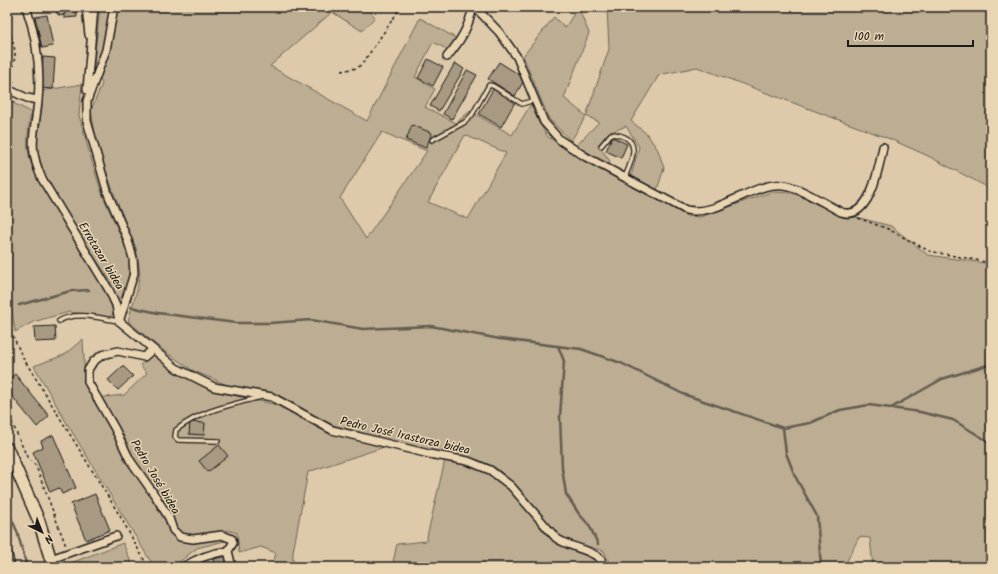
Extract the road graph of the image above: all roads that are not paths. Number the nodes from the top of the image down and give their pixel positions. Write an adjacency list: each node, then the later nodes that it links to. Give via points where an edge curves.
1 (26, 7): 9 (street, Errotazar bidea, via 34,30 39,60)
2 (86, 7): 6 (street, Errotazar bidea)
3 (94, 7): 6 (street, Errotazar bidea)
4 (114, 7): 10 (street, Errotazar bidea, via 106,50)
5 (474, 7): 7 (street, via 461,40); 11 (street, via 517,57)
6 (91, 51): 10 (street, Errotazar bidea)
7 (446, 57)
8 (7, 88): 9 (street, via 27,98)
9 (38, 100): 17 (street, Errotazar bidea, via 32,146 35,162 42,179 110,290)
10 (87, 100): 17 (street, Errotazar bidea, via 87,121 93,147 133,258 134,273)
11 (534, 100): 12 (lane, via 522,104 489,85 472,115 465,122); 15 (street, via 544,122 560,140)
12 (432, 140)
13 (601, 146): 15 (lane, via 611,134 624,136 629,140 634,154)
14 (883, 147): 15 (street, via 868,197 860,208 847,214 784,185 769,186 711,209 694,212 669,203)
15 (624, 178)
16 (59, 321): 17 (lane, via 66,317 83,316)
17 (119, 321): 18 (street, Pedro José Irastorza bidea)
18 (152, 350): 19 (street, Pedro José Irastorza bidea, via 176,368 214,387); 24 (street, Pedro José bidea, via 144,357 118,351 102,355 88,370 88,382 130,460 169,518 173,530 180,537 193,539 222,535 232,539 233,543)
19 (264, 396): 20 (lane, via 217,408 186,422 176,430 174,437 178,440); 29 (street, Pedro José Irastorza bidea, via 287,404 332,430 468,461 490,470 512,486 556,538 564,544 594,553 601,559)
20 (218, 441)
21 (7, 448): 25 (main road, via 39,521)
22 (116, 536): 25 (street, via 68,553)
23 (7, 543): 26 (lane)
24 (228, 551): 27 (street, via 195,559); 28 (street)
25 (52, 563)
26 (13, 567)
27 (183, 567)
28 (232, 567)
29 (602, 567)

